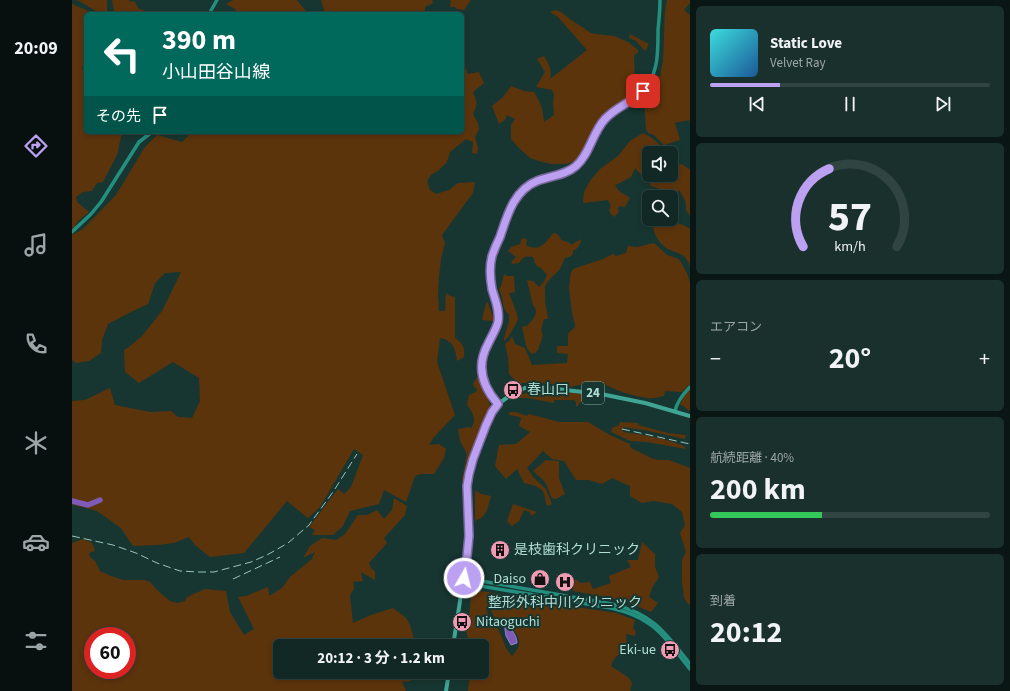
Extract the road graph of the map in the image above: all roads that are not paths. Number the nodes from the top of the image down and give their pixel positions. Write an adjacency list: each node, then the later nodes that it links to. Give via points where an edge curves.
1 (218, 0): 3 (main road)
2 (660, 0): 7 (main road, via 658,59 650,83 639,95 605,119 578,164 568,172 530,184 520,193 510,210 492,255 490,269 498,321 481,360 484,381)
3 (210, 12)
4 (149, 134): 5 (main road, via 139,142 101,202)
5 (72, 232)
6 (690, 387): 8 (main road)
7 (498, 404): 8 (main road, 24, via 512,394 532,387 601,394); 10 (main road, 24, via 486,425 469,474 469,536)
8 (675, 411): 9 (main road, 24)
9 (690, 416)
10 (464, 580): 11 (main road, via 587,601); 12 (main road, 24)
11 (632, 612): 13 (main road, via 644,616 661,629); 14 (main road, via 662,634)
12 (454, 639)
13 (690, 664)
14 (690, 670)
15 (448, 679): 16 (main road)
16 (446, 691)

